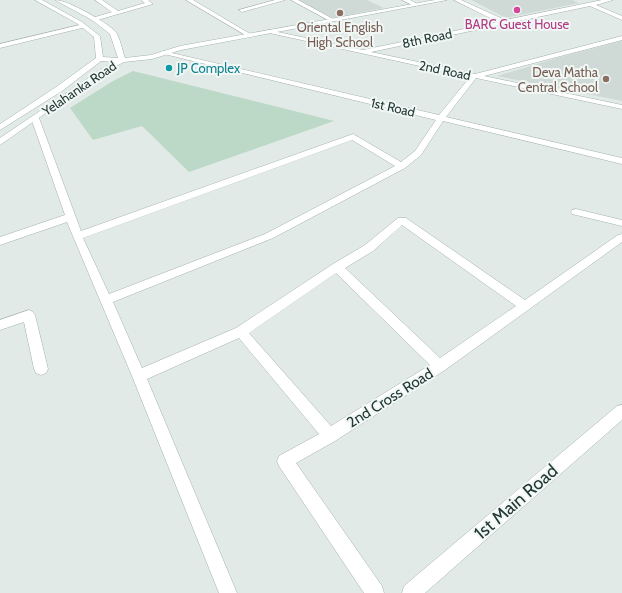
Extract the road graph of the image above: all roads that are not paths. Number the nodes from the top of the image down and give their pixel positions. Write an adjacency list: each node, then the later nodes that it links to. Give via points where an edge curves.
1 (38, 0): 21 (street, Yelahanka Road)
2 (58, 0): 18 (street, Yelahanka Road)
3 (98, 0): 16 (street)
4 (144, 0): 16 (street, via 150,4)
5 (189, 0): 23 (street)
6 (282, 0): 15 (street)
7 (294, 0): 19 (street)
8 (405, 0): 14 (street)
9 (444, 0): 14 (street)
10 (457, 0): 20 (street)
11 (580, 0): 13 (street)
12 (610, 0): 13 (street, 8th Road)
13 (590, 4): 17 (street); 20 (street, 8th Road)
14 (416, 5): 19 (street)
15 (242, 10)
16 (117, 13): 18 (street)
17 (622, 18)
18 (94, 19): 29 (street, Yelahanka Road, via 113,33)
19 (332, 20): 22 (street)
20 (504, 22): 26 (street, 8th Road)
21 (84, 26): 25 (street); 28 (street, Yelahanka Road, via 97,36)
22 (268, 32): 23 (street); 26 (street, 2nd Road)
23 (249, 35): 27 (street)
24 (622, 38): 30 (street)
25 (0, 46)
26 (361, 52): 30 (street, 2nd Road)
27 (161, 53): 29 (street, via 152,57); 33 (street, 1st Road)
28 (100, 57): 29 (street); 34 (street, Yelahanka Road, via 59,89)
29 (122, 57): 32 (street, Yelahanka Road)
30 (474, 76): 31 (street, 2nd Road); 33 (street)
31 (622, 107)
32 (35, 118): 35 (street, Yelahanka Road); 39 (street)
33 (440, 119): 36 (street, 1st Road); 37 (street, via 418,153)
34 (0, 128)
35 (0, 142)
36 (622, 161)
37 (402, 166): 41 (street, via 354,137); 45 (street, via 269,236)
38 (576, 212): 40 (street)
39 (70, 217): 41 (street); 43 (street)
40 (622, 223)
41 (77, 236): 45 (street)
42 (622, 237): 46 (street, 2nd Cross Road)
43 (0, 241)
44 (337, 267): 46 (street, via 368,248 402,220); 48 (street); 49 (street)
45 (106, 300): 51 (street)
46 (525, 306): 49 (street, 2nd Cross Road)
47 (0, 325): 50 (street, via 28,315)
48 (241, 332): 51 (street); 53 (street)
49 (440, 366): 53 (street, 2nd Cross Road)
50 (42, 369)
51 (140, 376): 54 (street)
52 (622, 411): 56 (street, 1st Main Road)
53 (330, 436): 55 (street, 2nd Cross Road, via 285,461)
54 (228, 593)
55 (375, 593)
56 (411, 593)

